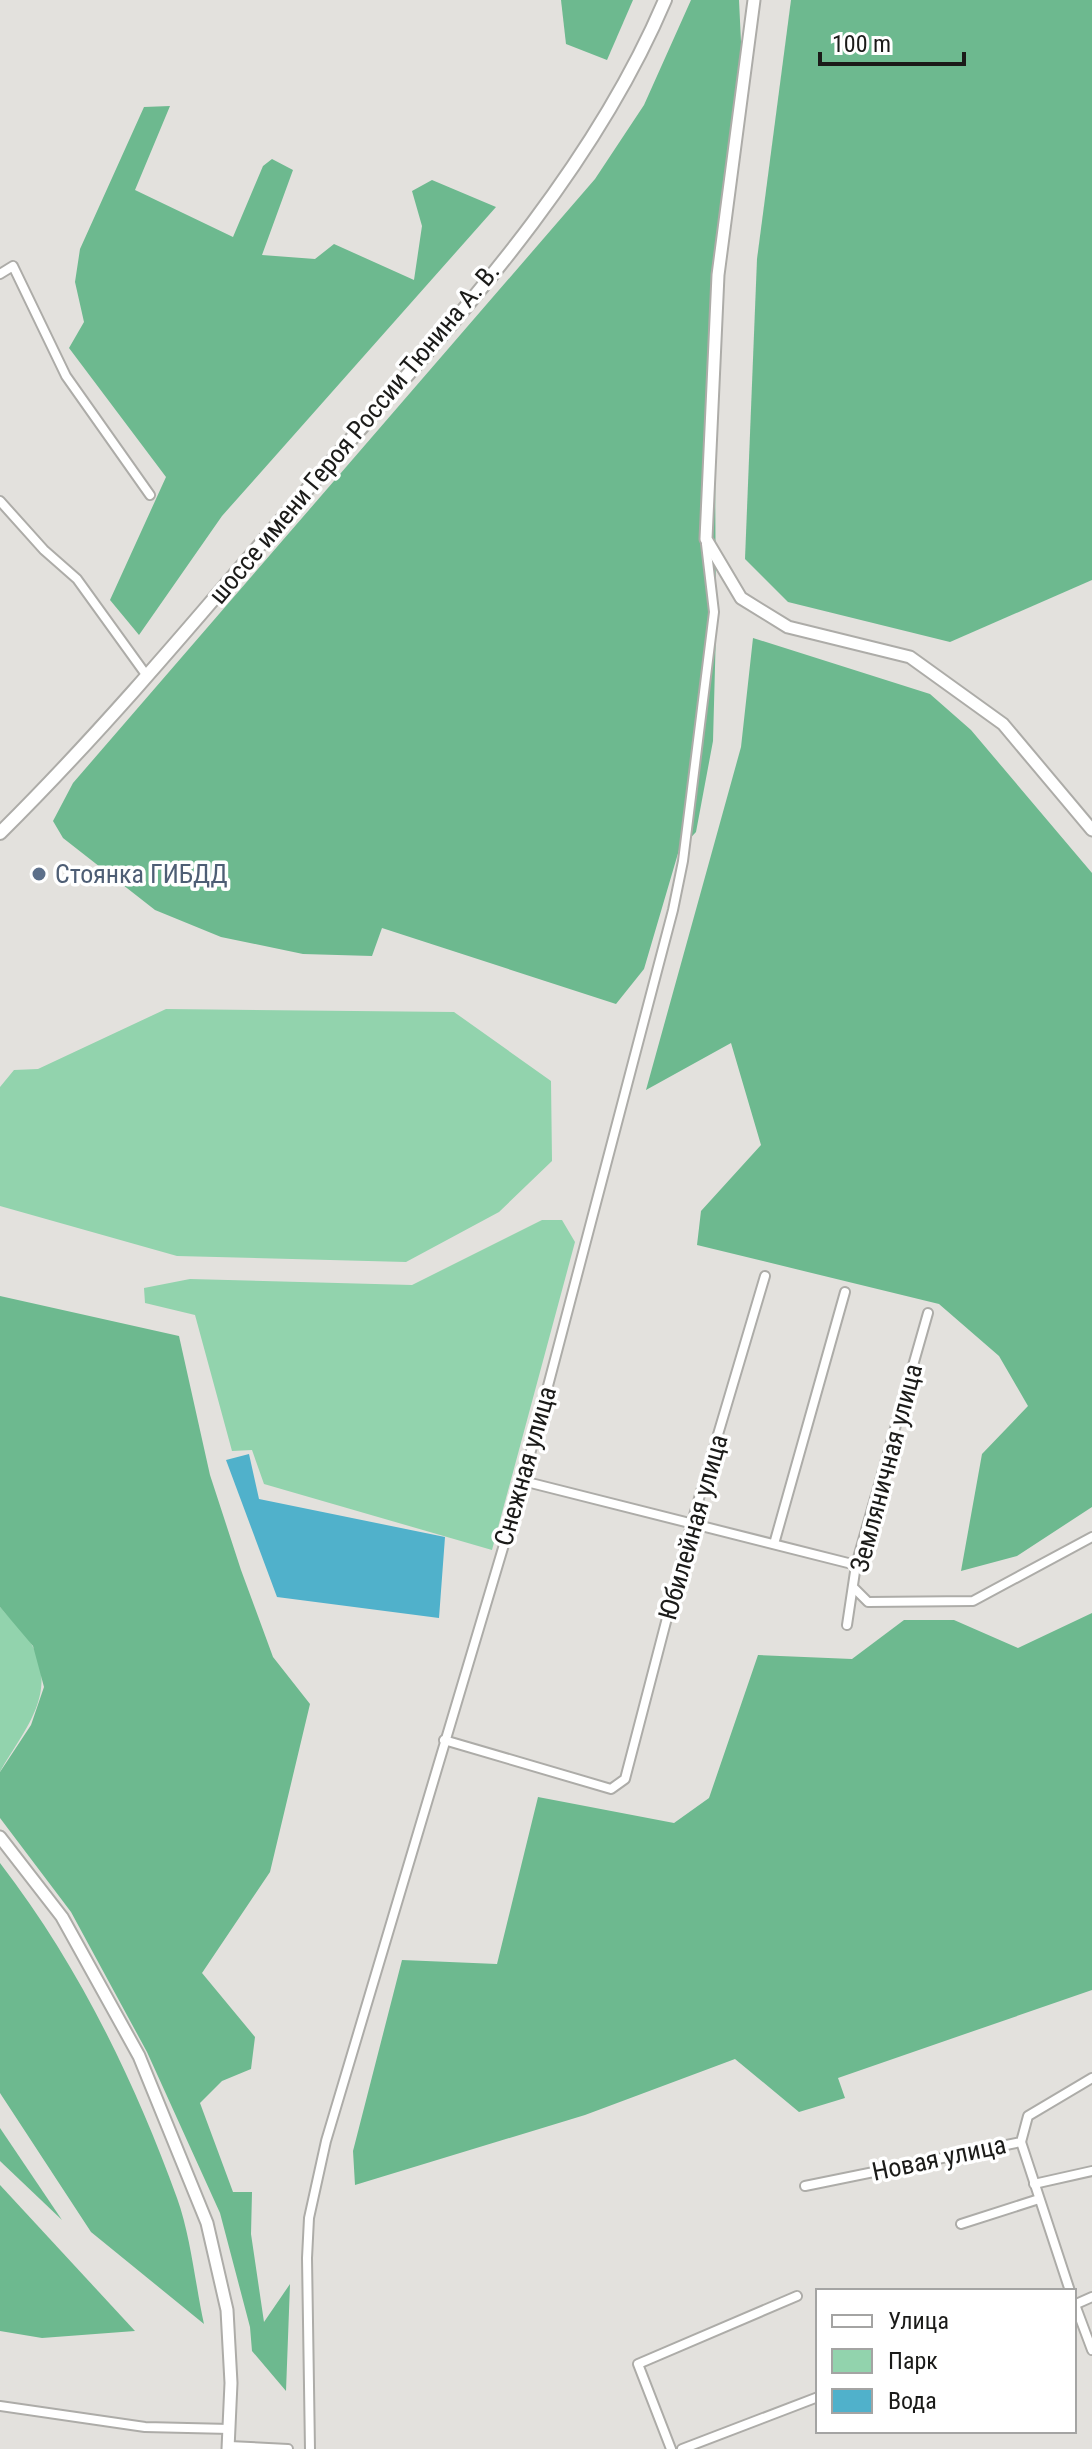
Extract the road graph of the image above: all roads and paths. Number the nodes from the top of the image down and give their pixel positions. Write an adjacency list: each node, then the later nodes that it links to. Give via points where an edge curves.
1 (665, 0): 7 (main road, шоссе имени Героя России Тюнина А. В., via 630,73 538,214 444,332)
2 (754, 0): 6 (street, via 718,275)
3 (0, 274): 4 (street, via 13,266 66,376)
4 (150, 495)
5 (0, 501): 7 (street, via 77,579)
6 (706, 539): 8 (street, via 741,598 776,620 826,639 910,657 1003,724); 13 (street, Снежная улица, via 714,612 683,861)
7 (147, 676): 9 (main road, шоссе имени Героя России Тюнина А. В.)
8 (1092, 830)
9 (0, 833)
10 (765, 1276): 14 (street, Юбилейная улица)
11 (845, 1292): 16 (street)
12 (928, 1313): 17 (street, Земляничная улица)
13 (523, 1481): 14 (street); 20 (street, Снежная улица)
14 (692, 1522): 16 (street); 20 (street, Юбилейная улица, via 625,1779 611,1789)
15 (1092, 1537): 18 (street, via 973,1601 868,1602)
16 (774, 1544): 17 (street)
17 (856, 1565): 18 (street, Земляничная улица)
18 (854, 1588): 19 (street, Земляничная улица)
19 (847, 1625)
20 (444, 1740): 38 (street, Снежная улица, via 326,2141 309,2218)
21 (0, 1837): 35 (street, via 62,1917 139,2056 207,2223 227,2310)
22 (1092, 2078): 23 (street, Новая улица, via 1028,2116)
23 (1021, 2142): 25 (street); 26 (street, Новая улица)
24 (1092, 2171): 25 (street)
25 (1034, 2184): 27 (street)
26 (805, 2186)
27 (1039, 2199): 28 (street); 29 (street)
28 (961, 2224)
29 (1069, 2289)
30 (797, 2296): 39 (street, via 638,2364)
31 (1076, 2309): 32 (street)
32 (1092, 2350)
33 (816, 2398): 40 (street)
34 (0, 2406): 35 (street, via 145,2427)
35 (230, 2429): 36 (street)
36 (229, 2448): 37 (street)
37 (288, 2449)
38 (310, 2449)
39 (671, 2449)
40 (682, 2449)

